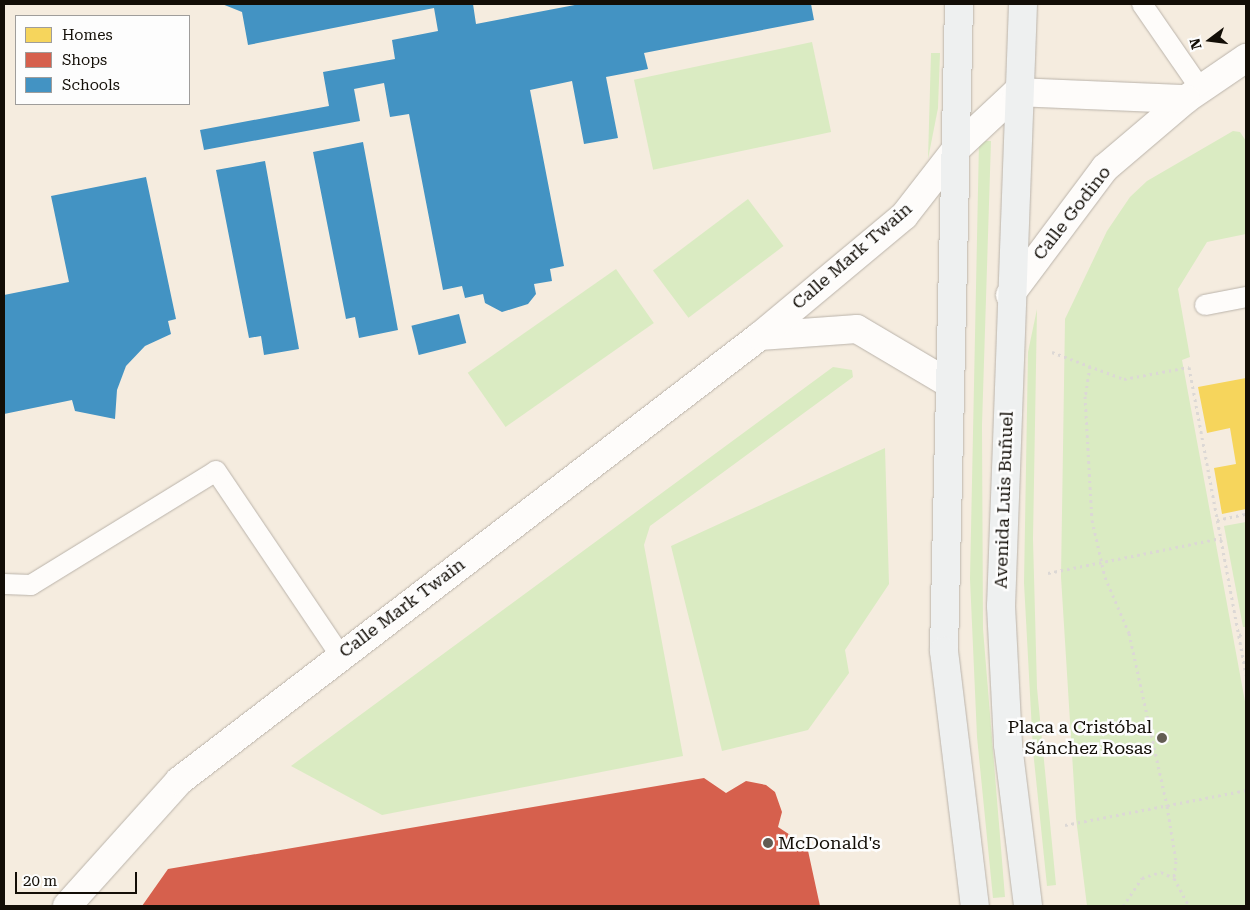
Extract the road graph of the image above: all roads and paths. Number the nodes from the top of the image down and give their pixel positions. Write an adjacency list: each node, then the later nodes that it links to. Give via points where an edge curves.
1 (959, 4): 7 (main road)
2 (1023, 4): 5 (main road, Avenida Luis Buñuel)
3 (1142, 4): 6 (lane)
4 (1244, 66): 6 (street, Calle Godino)
5 (1018, 92): 6 (street); 7 (street); 8 (main road, Avenida Luis Buñuel)
6 (1193, 94): 8 (street, Calle Godino, via 1105,168)
7 (957, 148): 11 (street, Calle Mark Twain, via 904,216); 14 (main road)
8 (1010, 295): 31 (main road, Avenida Luis Buñuel, via 1001,606 1008,745)
9 (1246, 297): 10 (lane)
10 (1205, 305)
11 (760, 336): 14 (street, Calle Mark Twain, via 857,329); 23 (street, Calle Mark Twain)
12 (1052, 352): 13 (path)
13 (1090, 366): 16 (path, via 1124,378 1189,368); 18 (path, via 1085,396 1087,479)
14 (950, 384): 30 (main road, via 944,652)
15 (1246, 514): 16 (path)
16 (1217, 520): 17 (path)
17 (1221, 538): 18 (path); 22 (path)
18 (1101, 562): 19 (path); 26 (path, via 1129,633)
19 (1048, 574)
20 (4, 584): 23 (lane, via 31,585 216,471)
21 (1246, 633): 22 (path)
22 (1239, 635): 24 (path)
23 (340, 655): 29 (street, Calle Mark Twain, via 179,781)
24 (1246, 675)
25 (1246, 790): 26 (path)
26 (1167, 806): 27 (path); 28 (path, via 1176,861)
27 (1066, 825)
28 (1174, 878): 32 (path, via 1161,872 1142,878); 33 (path)
29 (67, 906)
30 (975, 906)
31 (1028, 906)
32 (1123, 906)
33 (1189, 906)

